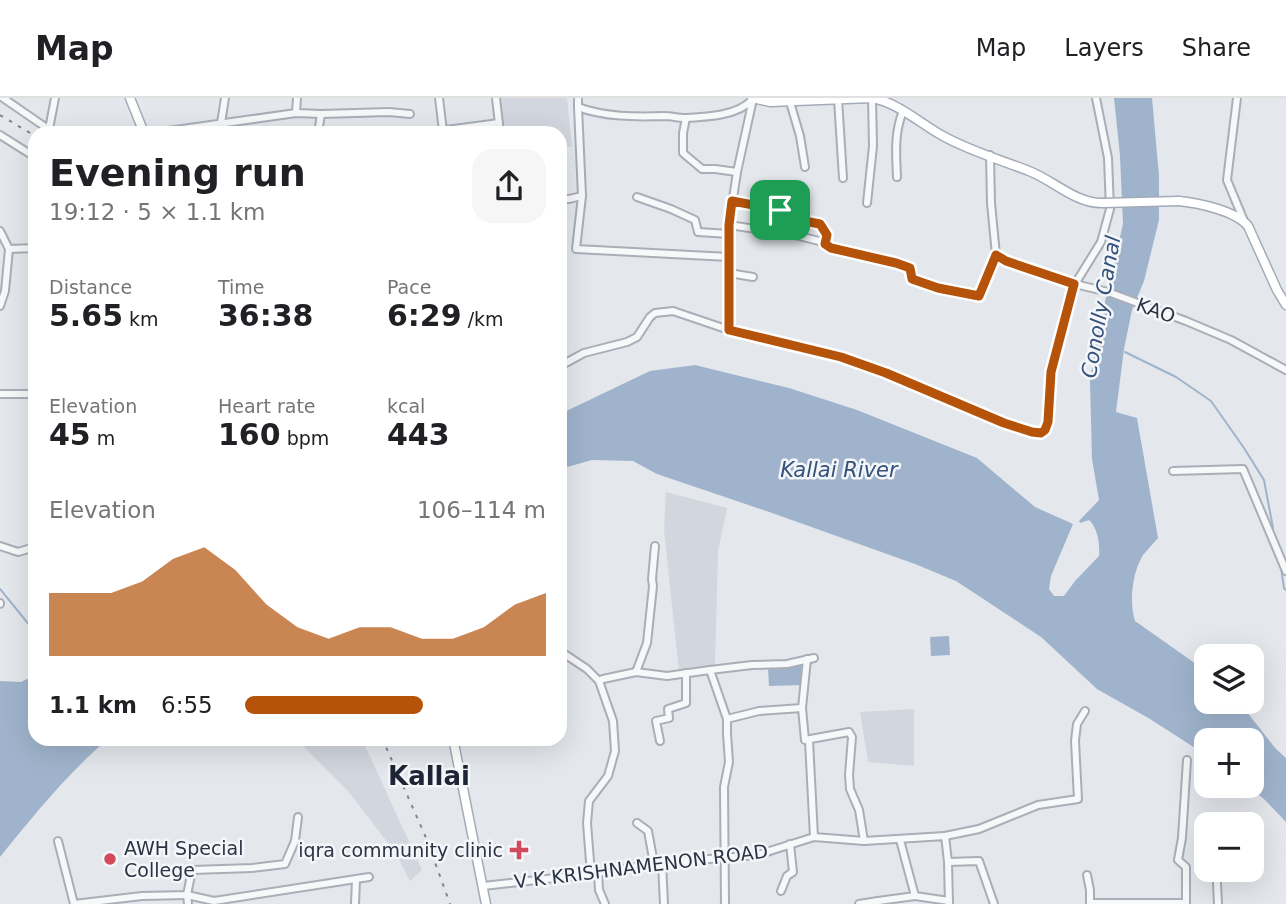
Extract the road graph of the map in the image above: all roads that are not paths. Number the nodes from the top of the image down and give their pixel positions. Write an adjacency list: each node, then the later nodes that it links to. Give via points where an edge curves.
1 (3, 98): 24 (street)
2 (55, 98): 25 (street)
3 (130, 98): 26 (main road)
4 (225, 98): 22 (street)
5 (297, 98): 18 (street)
6 (439, 98): 29 (street)
7 (496, 98): 23 (street)
8 (578, 98): 16 (street)
9 (753, 98): 15 (main road); 21 (street, via 745,107 727,113); 35 (street)
10 (1096, 98): 43 (street, via 1108,158)
11 (1237, 98): 44 (street, via 1227,180)
12 (838, 99): 13 (main road); 15 (main road); 37 (street)
13 (872, 99): 14 (main road); 42 (street)
14 (890, 100): 17 (main road)
15 (790, 102): 34 (street)
16 (578, 107): 21 (street); 38 (street)
17 (903, 111): 33 (main road, via 946,138); 36 (street, via 896,140)
18 (296, 113): 19 (street); 22 (street)
19 (321, 114): 20 (street); 28 (street)
20 (410, 114)
21 (686, 118): 35 (street, via 683,153 702,169)
22 (221, 123): 27 (street)
23 (499, 124): 30 (street)
24 (45, 126)
25 (52, 126)
26 (141, 126)
27 (201, 126)
28 (319, 126)
29 (439, 126)
30 (484, 126)
31 (0, 135): 32 (street)
32 (28, 153)
33 (990, 155): 43 (main road); 51 (street)
34 (806, 167)
35 (737, 172): 41 (street)
36 (897, 177)
37 (843, 178)
38 (582, 196): 40 (street); 52 (street, via 576,249)
39 (637, 197): 47 (street, via 695,220 698,232)
40 (567, 199)
41 (732, 201): 45 (street); 48 (street, via 820,224 827,235)
42 (867, 203)
43 (1106, 206): 44 (main road, bridge, via 1179,201 1213,207); 55 (street, via 1101,242)
44 (1244, 220): 56 (main road)
45 (729, 225): 47 (street); 48 (street)
46 (0, 232): 50 (street)
47 (729, 234): 52 (street)
48 (825, 244): 51 (street, via 910,268 912,279 938,288 979,296)
49 (28, 248): 50 (street)
50 (9, 249): 57 (street)
51 (996, 255): 55 (street, KAO)
52 (729, 257): 53 (street)
53 (729, 274): 54 (street); 58 (street)
54 (753, 277)
55 (1074, 284): 58 (street, via 1051,372 1047,427 1041,433 1004,423 841,357); 60 (street, KAO, via 1186,321)
56 (1286, 305)
57 (0, 306)
58 (729, 330): 59 (street, via 673,311 655,313 638,337)
59 (567, 362)
60 (1286, 370)
61 (0, 394): 62 (street)
62 (28, 394)
63 (1173, 471): 67 (street, via 1243,469)
64 (0, 546): 66 (street, via 18,552)
65 (655, 546): 70 (street, via 647,643)
66 (28, 549)
67 (1286, 571)
68 (567, 656): 72 (street)
69 (710, 670): 71 (street); 73 (street, via 811,658); 75 (street)
70 (636, 672): 71 (street); 72 (street)
71 (686, 673): 76 (street, via 686,703 668,709 669,718 656,721)
72 (599, 681): 91 (street, via 613,722 615,751 608,776 589,801 587,823)
73 (802, 708): 75 (street); 77 (street)
74 (1085, 711): 82 (street, V K KRISHNAMENON ROAD, via 1075,741 1078,799 1038,804 979,829)
75 (727, 719): 88 (street)
76 (660, 741)
77 (809, 741): 83 (street); 86 (street, via 849,732 852,737 850,789)
78 (455, 746): 96 (main road)
79 (1187, 760): 102 (street, via 1178,860 1186,867 1186,902)
80 (299, 817): 98 (street, via 285,864 192,870)
81 (637, 823): 90 (street, via 648,831)
82 (945, 836): 84 (street, V K KRISHNAMENON ROAD); 89 (street)
83 (814, 837): 86 (street, V K KRISHNAMENON ROAD); 87 (street, V K KRISHNAMENON ROAD)
84 (900, 840): 86 (street, V K KRISHNAMENON ROAD); 99 (street)
85 (58, 841): 103 (street)
86 (864, 841)
87 (790, 844): 88 (street, V K KRISHNAMENON ROAD, via 757,855); 97 (street, via 793,872)
88 (725, 857): 90 (street, V K KRISHNAMENON ROAD); 109 (street)
89 (948, 862): 100 (street); 111 (street, via 979,861)
90 (658, 863): 91 (street, V K KRISHNAMENON ROAD); 108 (street)
91 (595, 873): 96 (street, V K KRISHNAMENON ROAD); 107 (street)
92 (1087, 875): 102 (street)
93 (369, 877): 94 (street)
94 (356, 879): 98 (street, via 214,901); 105 (street)
95 (1217, 883): 112 (street)
96 (483, 886): 106 (main road)
97 (781, 891)
98 (187, 895): 103 (street); 104 (street)
99 (915, 896): 100 (street); 101 (street)
100 (949, 902)
101 (878, 903): 110 (street)
102 (1090, 903)
103 (74, 904)
104 (188, 904)
105 (355, 904)
106 (486, 904)
107 (605, 904)
108 (664, 904)
109 (725, 904)
110 (859, 904)
111 (994, 904)
112 (1217, 904)

